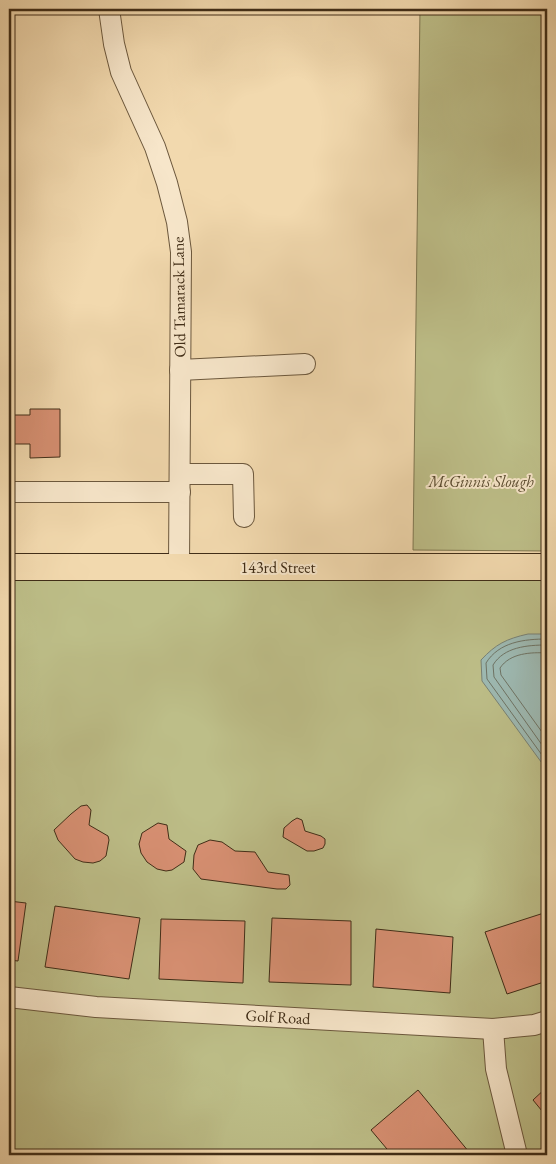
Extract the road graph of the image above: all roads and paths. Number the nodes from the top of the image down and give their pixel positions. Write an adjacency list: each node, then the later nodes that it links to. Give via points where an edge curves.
1 (108, 9): 3 (street, Old Tamarack Lane, via 121,72 155,147 177,222 181,252)
2 (305, 364): 3 (street)
3 (180, 370): 4 (street, Old Tamarack Lane)
4 (180, 483): 5 (street); 6 (street, via 243,474); 8 (street, Old Tamarack Lane)
5 (9, 492)
6 (244, 517)
7 (9, 566): 8 (main road, 143rd Street)
8 (179, 566): 9 (main road, 143rd Street)
9 (547, 567)
10 (9, 997): 12 (street, Golf Road, via 96,1007)
11 (547, 1021): 12 (street, Golf Road)
12 (493, 1029): 13 (street, via 496,1069)
13 (517, 1155)

